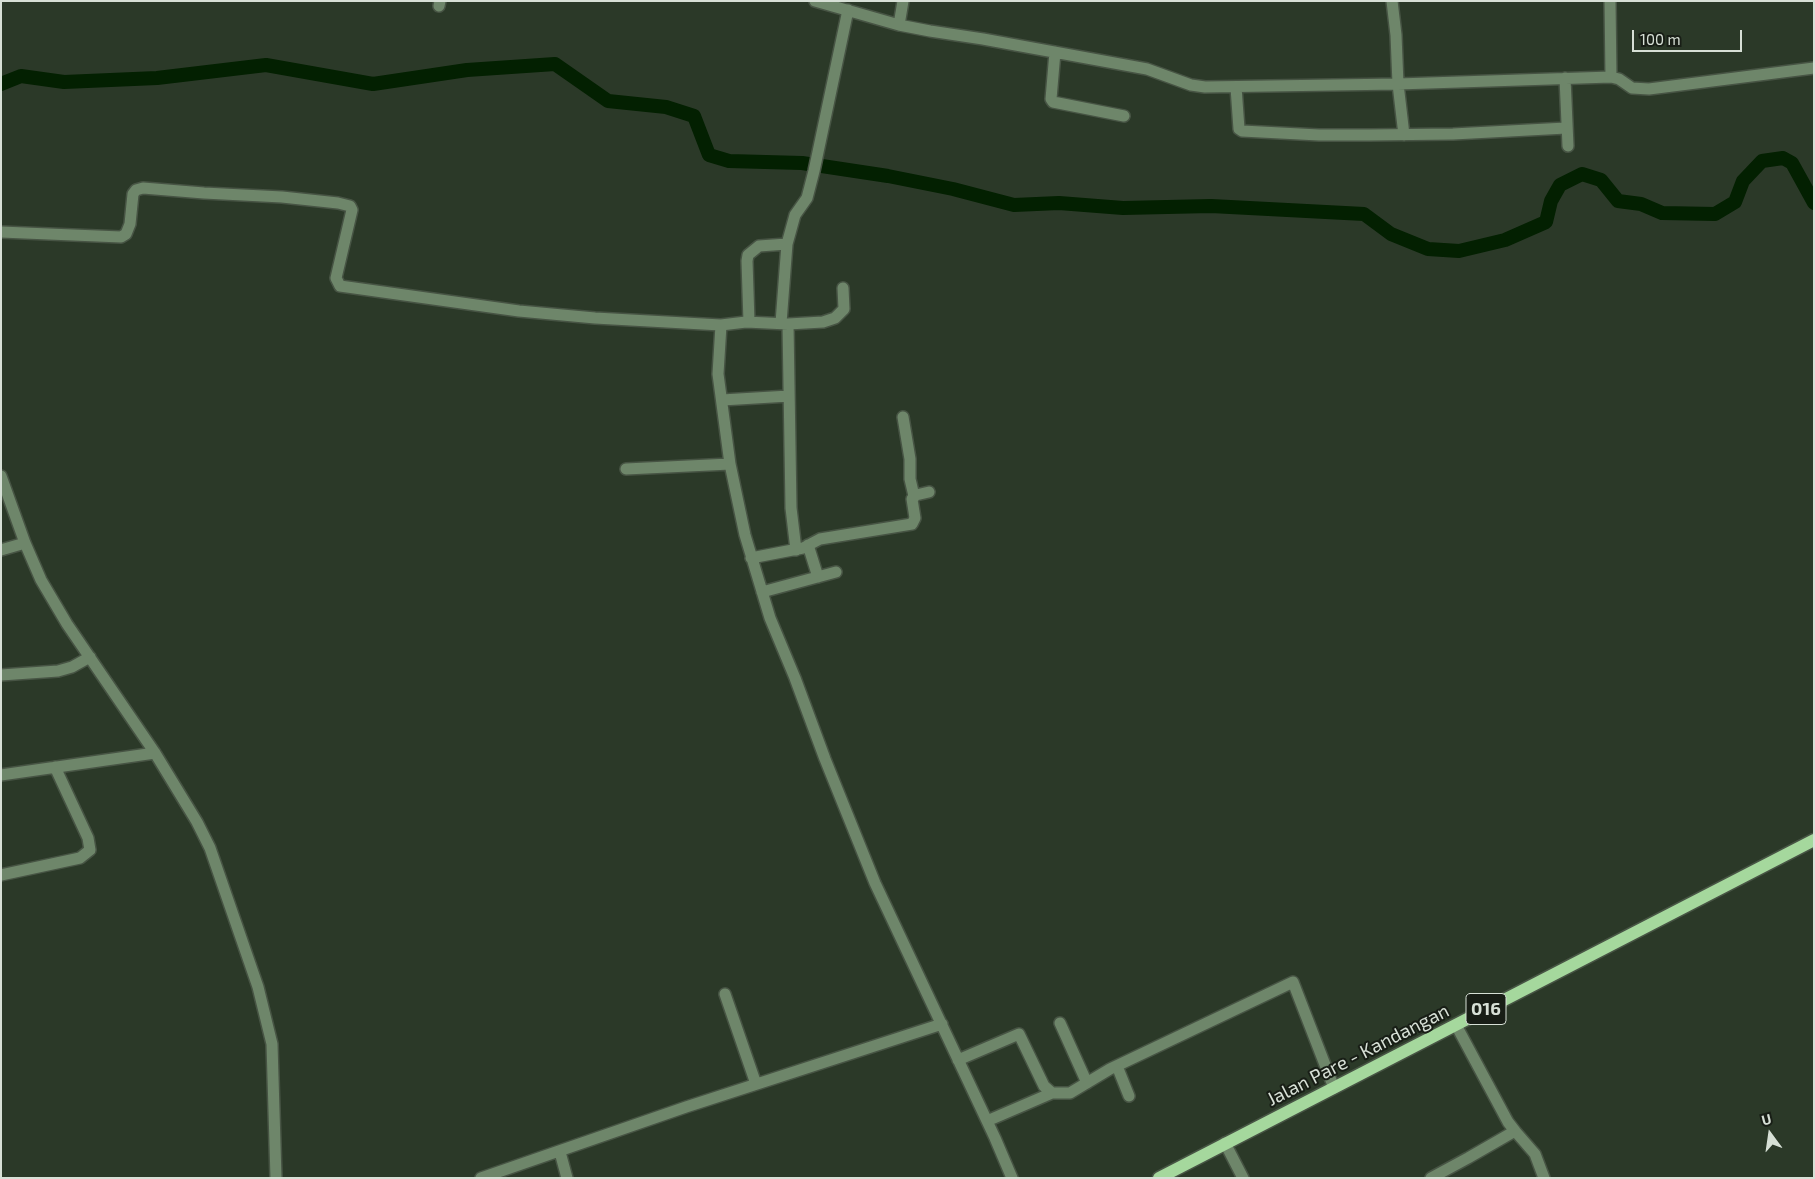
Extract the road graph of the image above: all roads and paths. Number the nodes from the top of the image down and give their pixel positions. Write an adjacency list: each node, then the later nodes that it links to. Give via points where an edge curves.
1 (815, 1): 5 (street)
2 (903, 1): 6 (street)
3 (1392, 1): 11 (street)
4 (1610, 1): 10 (street)
5 (848, 10): 6 (street); 18 (street, via 807,198 795,215)
6 (898, 25): 7 (street)
7 (1055, 52): 12 (street, via 1148,69 1198,86); 13 (street, via 1053,102)
8 (1814, 68): 10 (street, via 1649,89 1632,88)
9 (1565, 78): 10 (street); 11 (street); 14 (street)
10 (1611, 78)
11 (1398, 84): 12 (street); 15 (street)
12 (1236, 88): 15 (street, via 1241,131 1319,135)
13 (1124, 116)
14 (1566, 128): 15 (street); 16 (street)
15 (1404, 134)
16 (1568, 146)
17 (1, 232): 22 (street, via 121,237 130,224 133,194 142,188 338,202 352,210 336,278 340,286 519,311)
18 (787, 244): 20 (street, via 759,246 748,255); 21 (street)
19 (843, 288): 21 (street, via 844,309 835,318 823,322)
20 (749, 322): 21 (street); 22 (street)
21 (785, 324): 23 (street)
22 (721, 325): 24 (street, via 718,374)
23 (789, 396): 24 (street); 34 (street, via 791,508)
24 (722, 400): 26 (street)
25 (903, 417): 30 (street)
26 (730, 464): 27 (street); 35 (street)
27 (626, 469)
28 (1, 476): 31 (street)
29 (929, 492): 30 (street)
30 (914, 496): 32 (street, via 915,520 912,524 820,539)
31 (25, 544): 33 (street); 39 (street, via 41,580)
32 (808, 545): 34 (street); 37 (street)
33 (1, 550)
34 (796, 550): 35 (street)
35 (751, 558): 38 (street)
36 (836, 572): 37 (street)
37 (818, 577): 38 (street)
38 (762, 592): 48 (street, via 875,883)
39 (90, 657): 40 (street, via 58,671); 41 (street)
40 (1, 675)
41 (155, 753): 42 (street); 61 (street, via 210,848 258,987 272,1044)
42 (55, 767): 43 (street); 45 (street, via 88,838 90,850 80,858)
43 (1, 775)
44 (1814, 840): 49 (main road, Jalan Pare - Kandangan / 016)
45 (1, 875)
46 (725, 994): 53 (street)
47 (1060, 1023): 52 (street)
48 (942, 1024): 50 (street); 53 (street)
49 (1456, 1025): 54 (main road, Jalan Pare - Kandangan / 016); 58 (street)
50 (958, 1060): 55 (street, via 1019,1034 1039,1078); 57 (street)
51 (1117, 1066): 52 (street); 54 (street, via 1292,982); 56 (street)
52 (1087, 1083): 55 (street, via 1070,1093)
53 (756, 1084): 60 (street)
54 (1334, 1088): 59 (main road, Jalan Pare - Kandangan / 016)
55 (1052, 1093): 57 (street)
56 (1130, 1096)
57 (987, 1121): 64 (street)
58 (1515, 1131): 67 (street); 68 (street, via 1535,1154)
59 (1226, 1144): 65 (main road, Jalan Pare - Kandangan / 016); 66 (street)
60 (560, 1152): 62 (street); 63 (street)
61 (276, 1178)
62 (481, 1178)
63 (567, 1178)
64 (1012, 1178)
65 (1159, 1178)
66 (1243, 1178)
67 (1431, 1178)
68 (1544, 1178)

